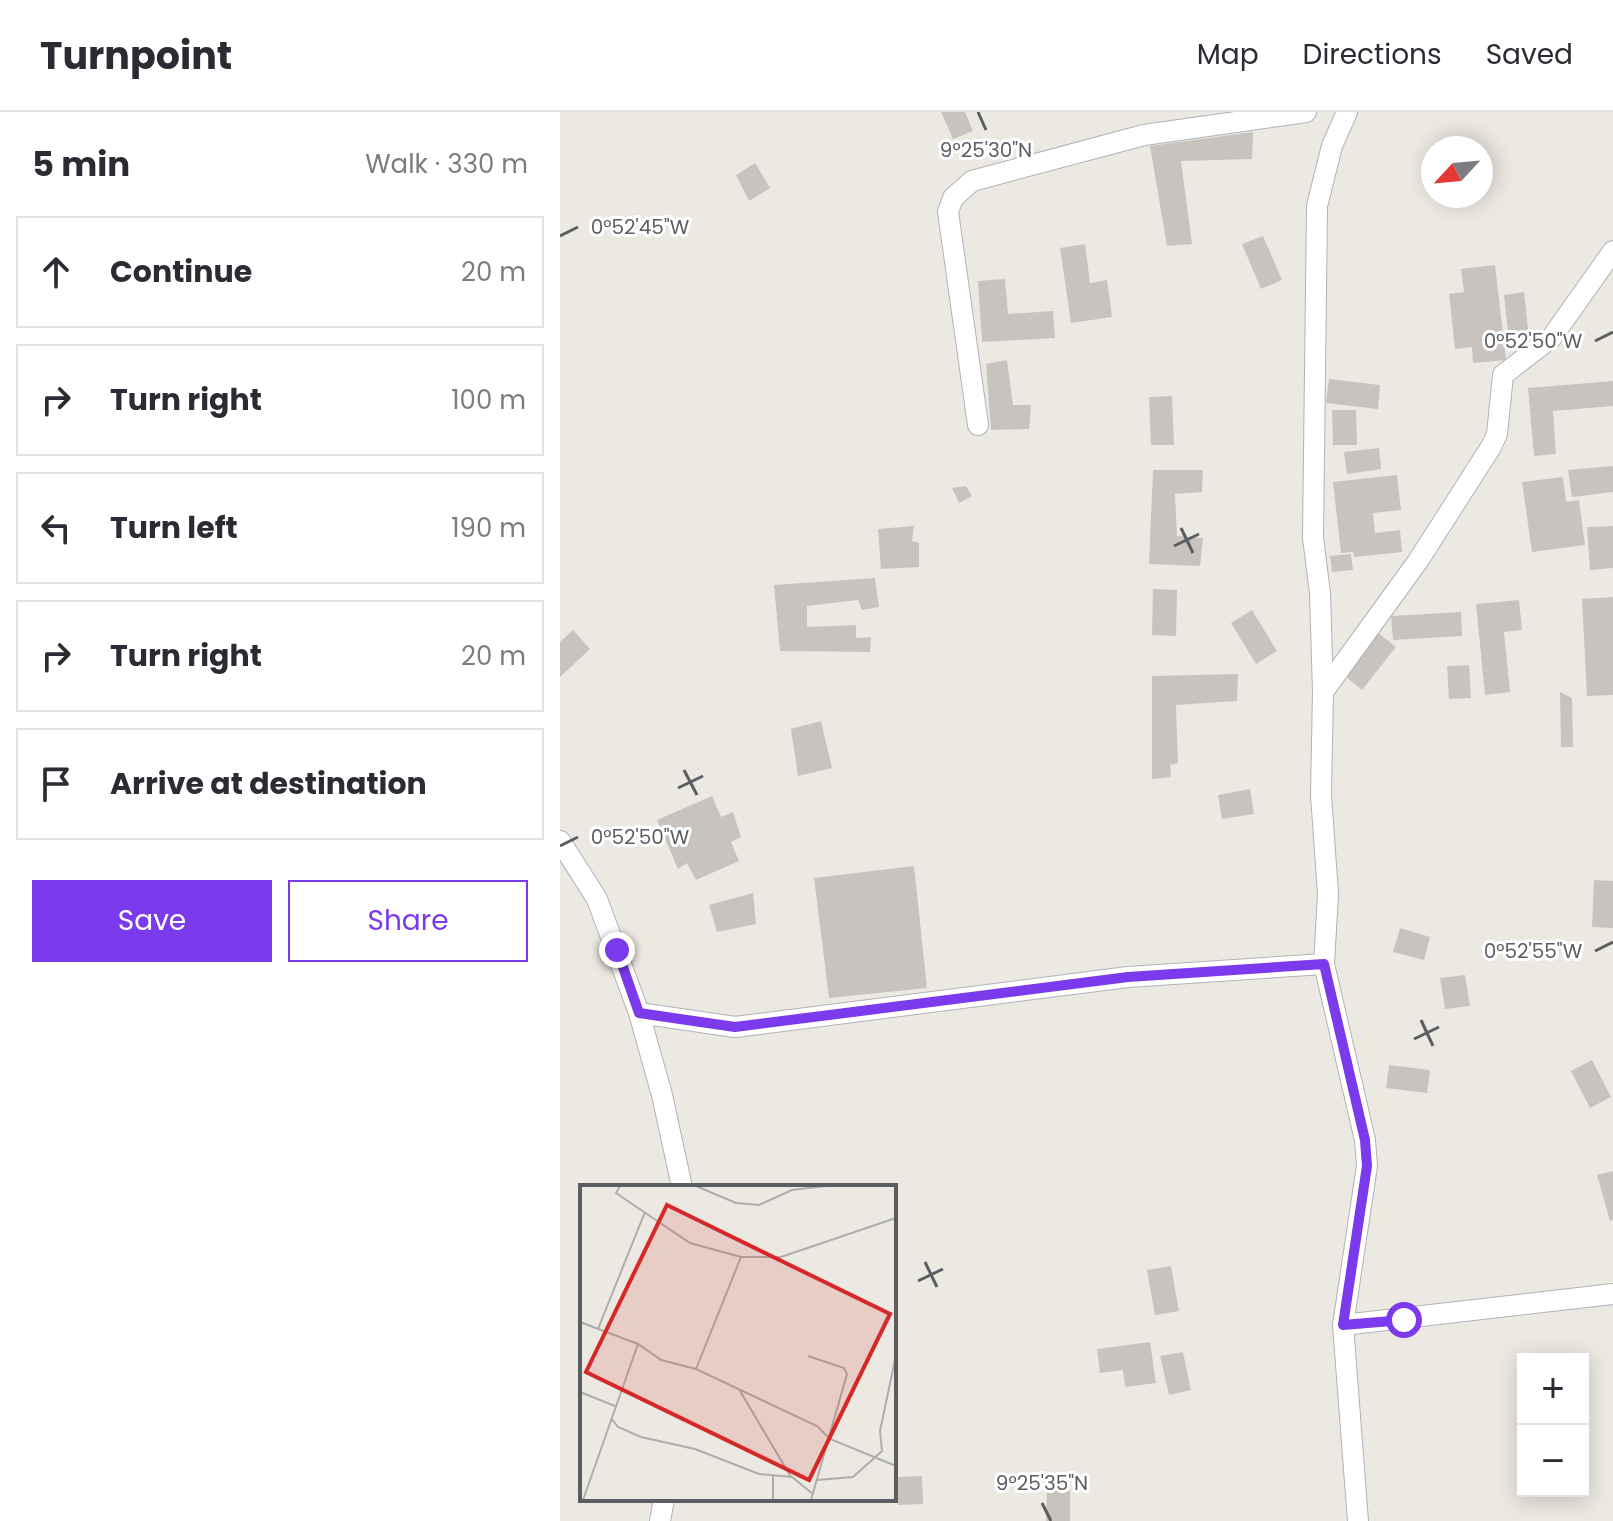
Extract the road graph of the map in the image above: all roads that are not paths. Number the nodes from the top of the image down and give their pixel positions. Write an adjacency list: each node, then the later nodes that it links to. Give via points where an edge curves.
1 (1306, 112): 4 (street, via 1144,135 960,188 948,212)
2 (1347, 112): 5 (street, via 1317,206 1313,490)
3 (1613, 251): 5 (street, via 1552,337 1503,375 1491,447 1418,561)
4 (978, 425)
5 (1323, 692): 7 (street, via 1321,795 1328,894)
6 (560, 841): 8 (street, via 597,899)
7 (1324, 964): 8 (street, via 1128,977 735,1027); 11 (street, via 1367,1166)
8 (639, 1013): 9 (street)
9 (682, 1185)
10 (1613, 1294): 11 (street)
11 (1343, 1325): 14 (street)
12 (664, 1501): 13 (street)
13 (660, 1521)
14 (1358, 1521)

